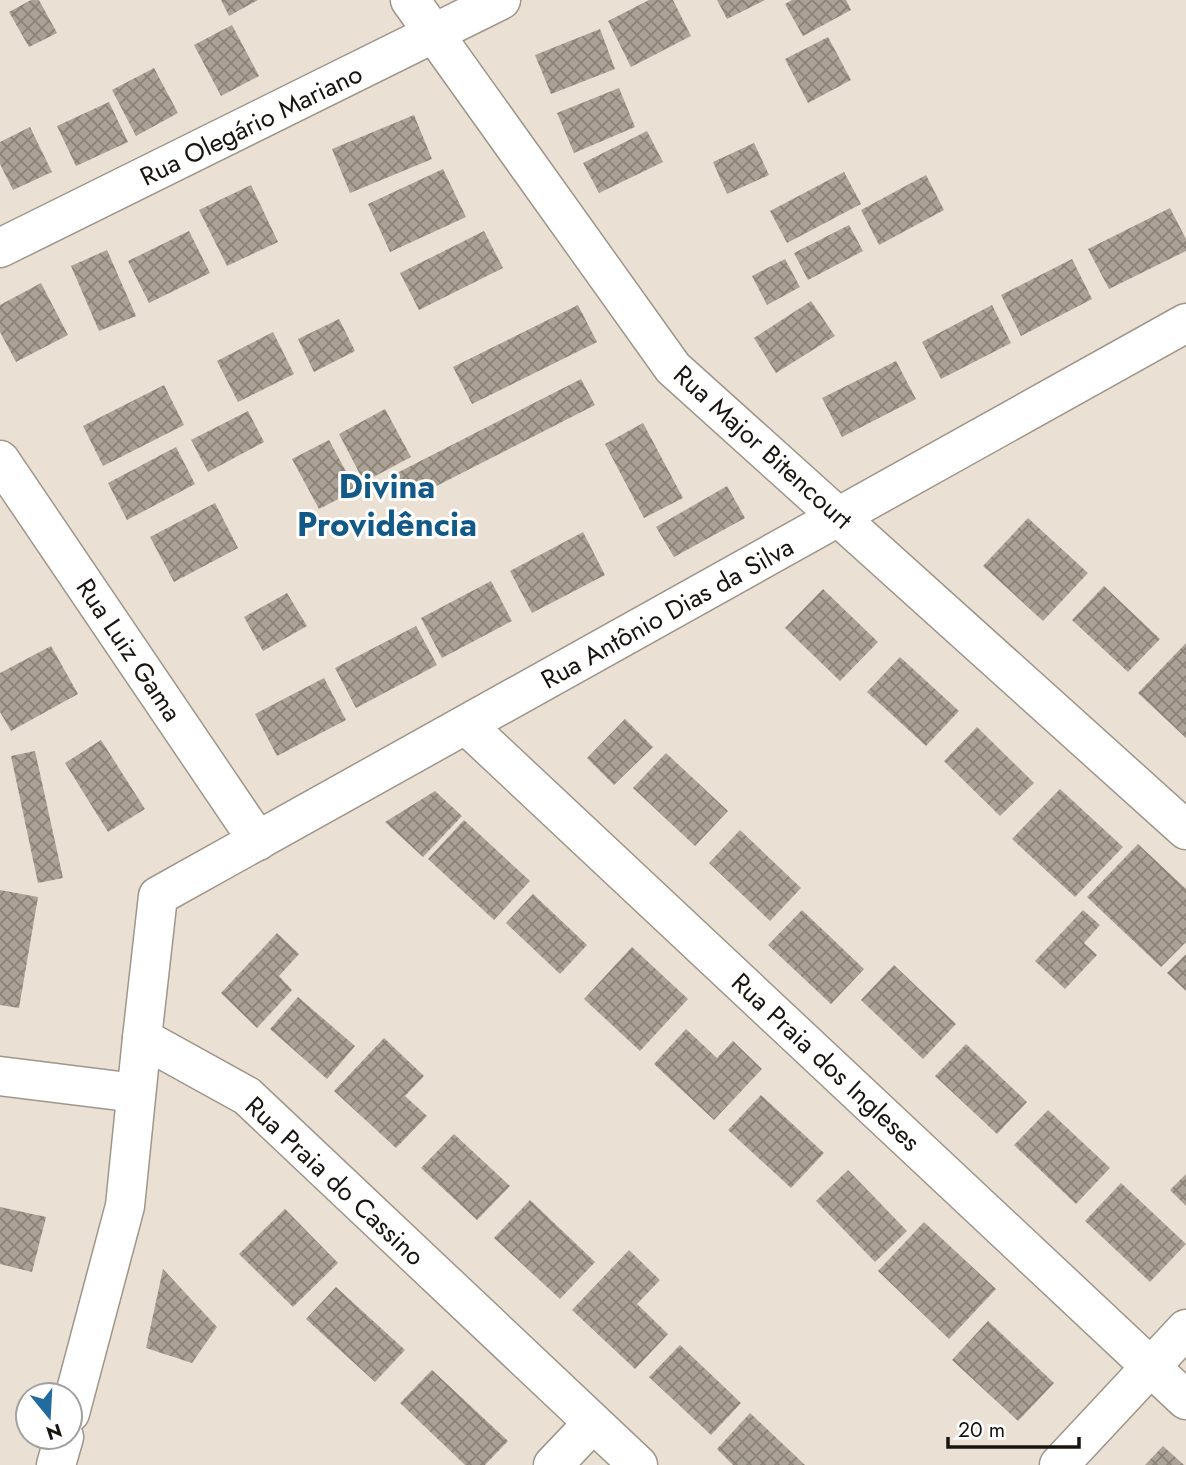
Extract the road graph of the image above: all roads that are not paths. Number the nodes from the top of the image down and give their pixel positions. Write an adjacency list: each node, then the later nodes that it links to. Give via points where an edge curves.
1 (410, 0): 3 (street, Rua Major Bitencourt)
2 (501, 0): 3 (street, Rua Olegário Mariano)
3 (435, 34): 4 (street, Rua Olegário Mariano); 7 (street, Rua Major Bitencourt, via 673,368)
4 (0, 248)
5 (1186, 323): 7 (street, Rua Antônio Dias da Silva)
6 (0, 460): 10 (street, Rua Luiz Gama)
7 (840, 517): 8 (street, Rua Antônio Dias da Silva); 9 (street, Rua Major Bitencourt)
8 (466, 725): 10 (street, Rua Antônio Dias da Silva); 15 (street, Rua Praia dos Ingleses)
9 (1186, 830)
10 (258, 841): 11 (street, via 158,896)
11 (142, 1038): 13 (street); 18 (street, Rua Praia do Cassino, via 247,1096)
12 (0, 1076): 13 (street)
13 (136, 1093): 16 (street, via 125,1206)
14 (1186, 1329): 15 (street)
15 (1150, 1367): 17 (street, Rua Praia dos Ingleses); 21 (street)
16 (79, 1381)
17 (1186, 1400)
18 (593, 1423): 19 (street); 20 (street, Rua Praia do Cassino)
19 (552, 1465)
20 (638, 1465)
21 (1059, 1465)

